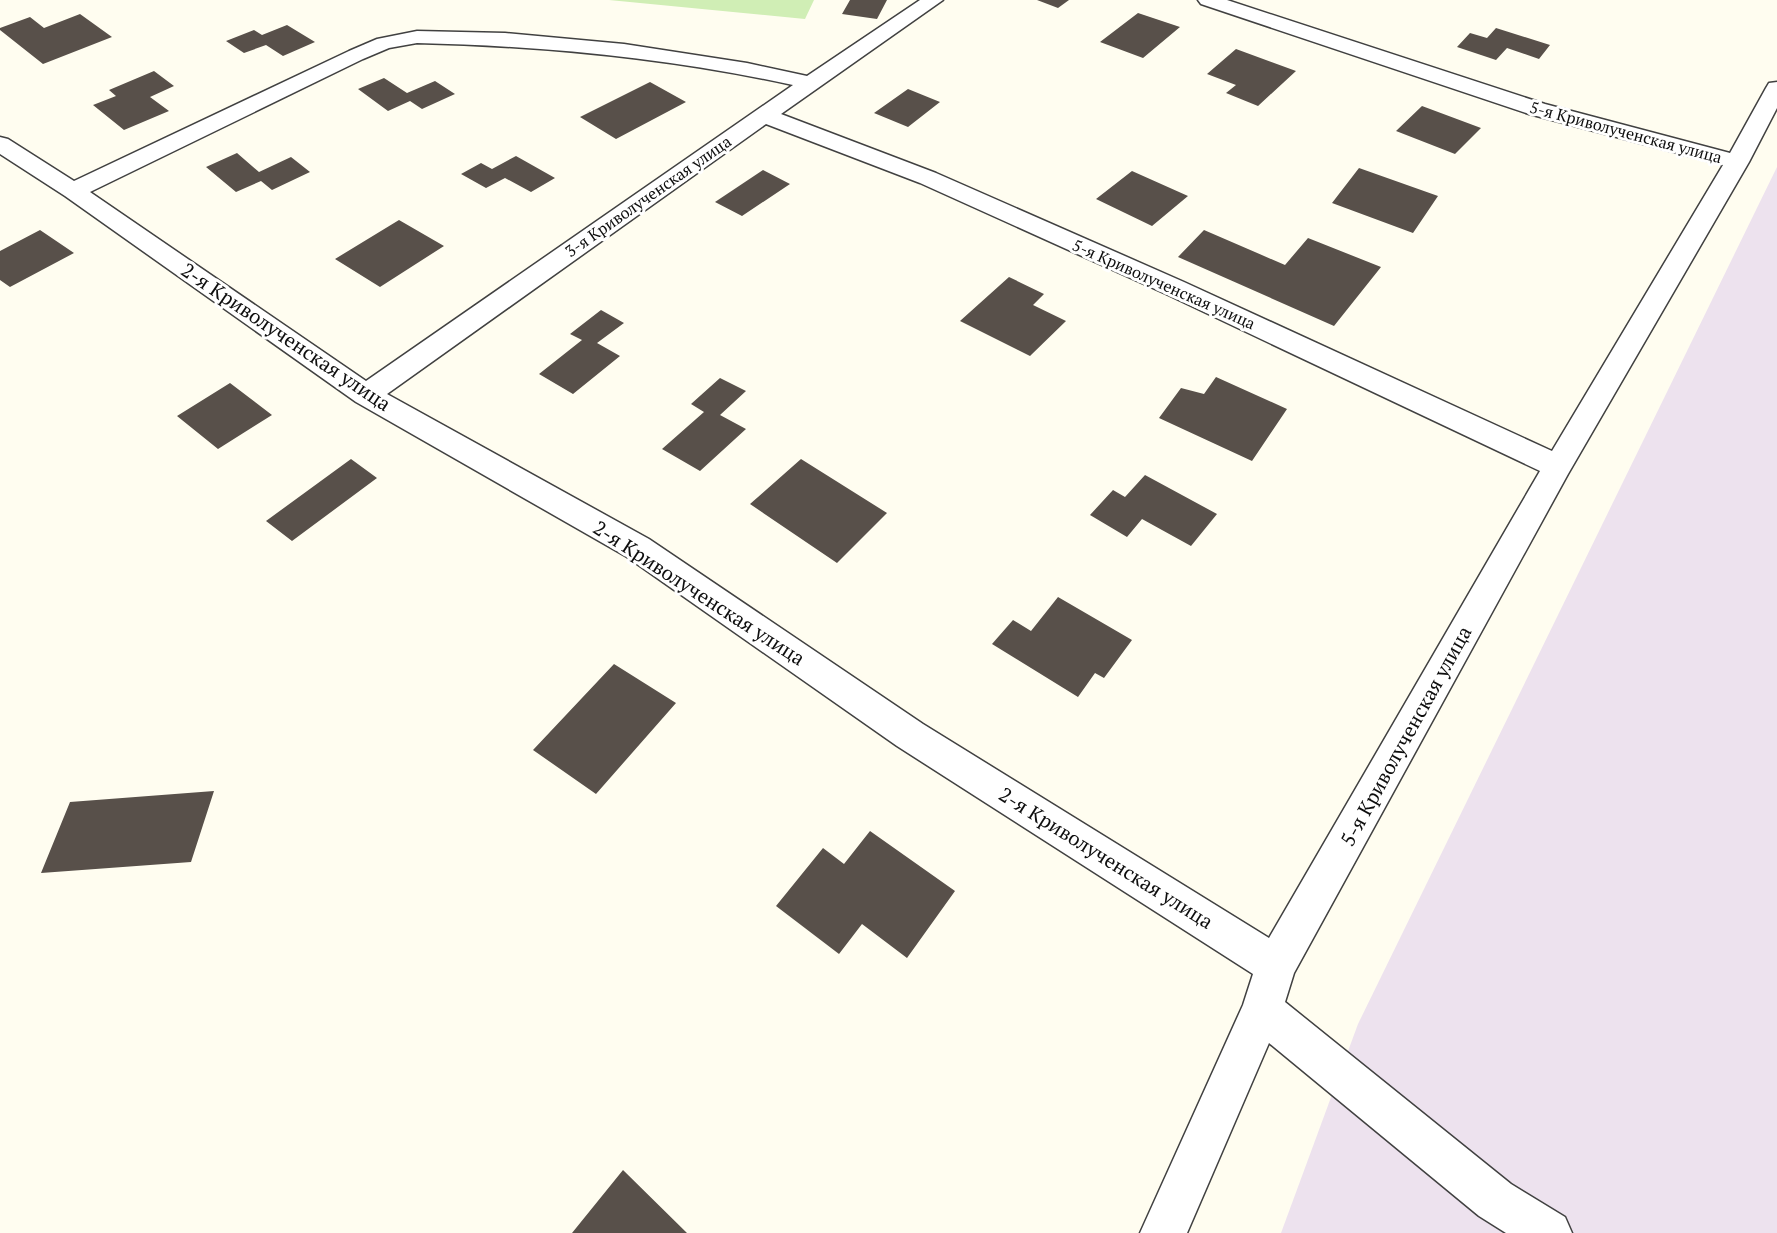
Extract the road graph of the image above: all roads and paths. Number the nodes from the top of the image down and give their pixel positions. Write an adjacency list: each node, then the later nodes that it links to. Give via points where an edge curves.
1 (933, 0): 3 (street, 3-я Криволученская улица)
2 (1208, 0): 7 (street, 5-я Криволученская улица, via 1537,109)
3 (811, 83): 5 (street, 3-я Криволученская улица); 8 (street, via 624,50 505,39 417,37 384,43 356,55)
4 (1777, 88): 7 (street, 5-я Криволученская улица)
5 (764, 115): 9 (street, 3-я Криволученская улица); 10 (street, 5-я Криволученская улица, via 939,183)
6 (0, 144): 8 (street, 2-я Криволученская улица)
7 (1737, 162): 10 (street, 5-я Криволученская улица)
8 (73, 191): 9 (street, 2-я Криволученская улица)
9 (366, 395): 11 (street, 2-я Криволученская улица, via 638,548 910,735)
10 (1558, 466): 11 (street, 5-я Криволученская улица)
11 (1276, 965): 12 (street, 5-я Криволученская улица)
12 (1262, 1010): 13 (street, 5-я Криволученская улица); 14 (street, via 1495,1200)
13 (1163, 1233)
14 (1549, 1233)

